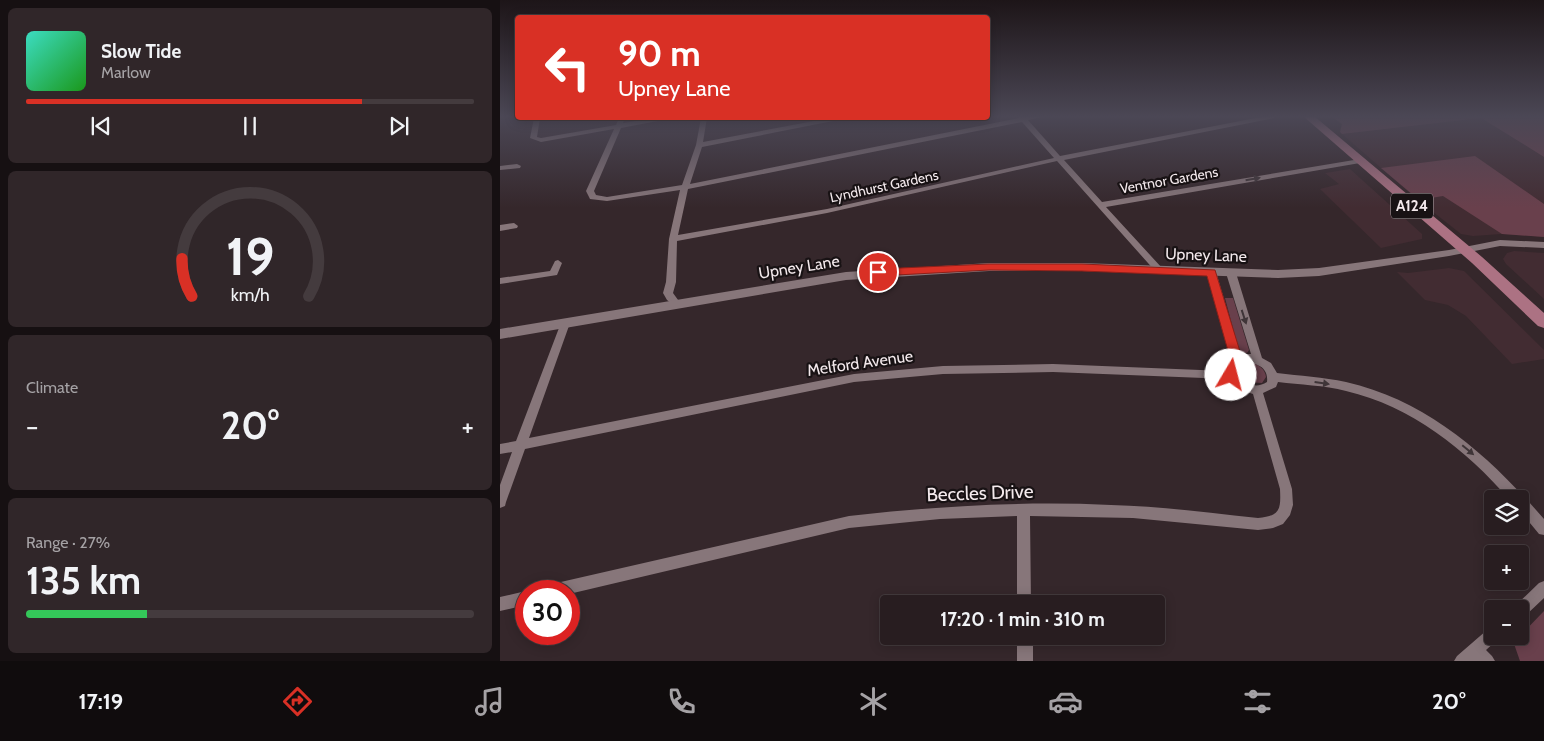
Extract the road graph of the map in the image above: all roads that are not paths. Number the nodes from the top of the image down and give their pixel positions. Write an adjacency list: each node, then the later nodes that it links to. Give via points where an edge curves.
1 (609, 147): 11 (street, via 590,191 593,197 607,199)
2 (698, 147): 11 (street)
3 (878, 147): 11 (street)
4 (1047, 147): 7 (street)
5 (1119, 147): 7 (street, Lyndhurst Gardens)
6 (1344, 147): 8 (main road, A124)
7 (1058, 159): 12 (street); 15 (street, Lyndhurst Gardens, via 827,211)
8 (1360, 161): 12 (street, Ventnor Gardens, one-way to 8); 17 (main road, A124)
9 (517, 166): 10 (street)
10 (500, 168)
11 (685, 187): 15 (street)
12 (1101, 205): 19 (street)
13 (514, 226): 14 (street)
14 (500, 228)
15 (673, 239): 23 (street, via 668,293)
16 (1544, 245): 17 (street, Upney Lane, via 1500,243)
17 (1465, 250): 21 (street, Upney Lane, via 1319,272); 25 (main road, A124)
18 (558, 263): 22 (street, via 554,273)
19 (1159, 270): 20 (street, Upney Lane); 23 (street, Upney Lane, via 989,267 878,272)
20 (1211, 272): 21 (street, Upney Lane); 27 (street)
21 (1231, 273): 28 (street, one-way to 28)
22 (500, 282)
23 (676, 304): 24 (street, Upney Lane)
24 (565, 322): 26 (street, Upney Lane); 32 (street)
25 (1544, 322)
26 (500, 334)
27 (1236, 358): 28 (street); 29 (street, via 1231,366)
28 (1258, 360): 30 (street, via 1270,369)
29 (1231, 375): 31 (street, via 1241,385); 32 (street, Melford Avenue, via 1053,368 910,372 854,378)
30 (1274, 378): 31 (street, via 1268,388); 34 (street, one-way to 34, via 1353,388 1420,416 1468,449)
31 (1257, 390): 36 (street, Beccles Drive, via 1288,504 1283,516 1272,523 1093,510)
32 (520, 444): 33 (street, Melford Avenue); 35 (street)
33 (500, 449)
34 (1510, 490)
35 (500, 502)
36 (1023, 510): 39 (street, Beccles Drive, via 849,522); 41 (street)
37 (1529, 512): 38 (street)
38 (1544, 529)
39 (580, 584)
40 (1544, 588): 43 (street)
41 (1024, 595)
42 (515, 601): 44 (street)
43 (1529, 602)
44 (500, 604)
45 (1484, 642): 47 (street)
46 (1025, 645): 48 (street)
47 (1475, 650): 49 (street); 50 (street)
48 (1025, 661)
49 (1462, 661)
50 (1487, 661)

